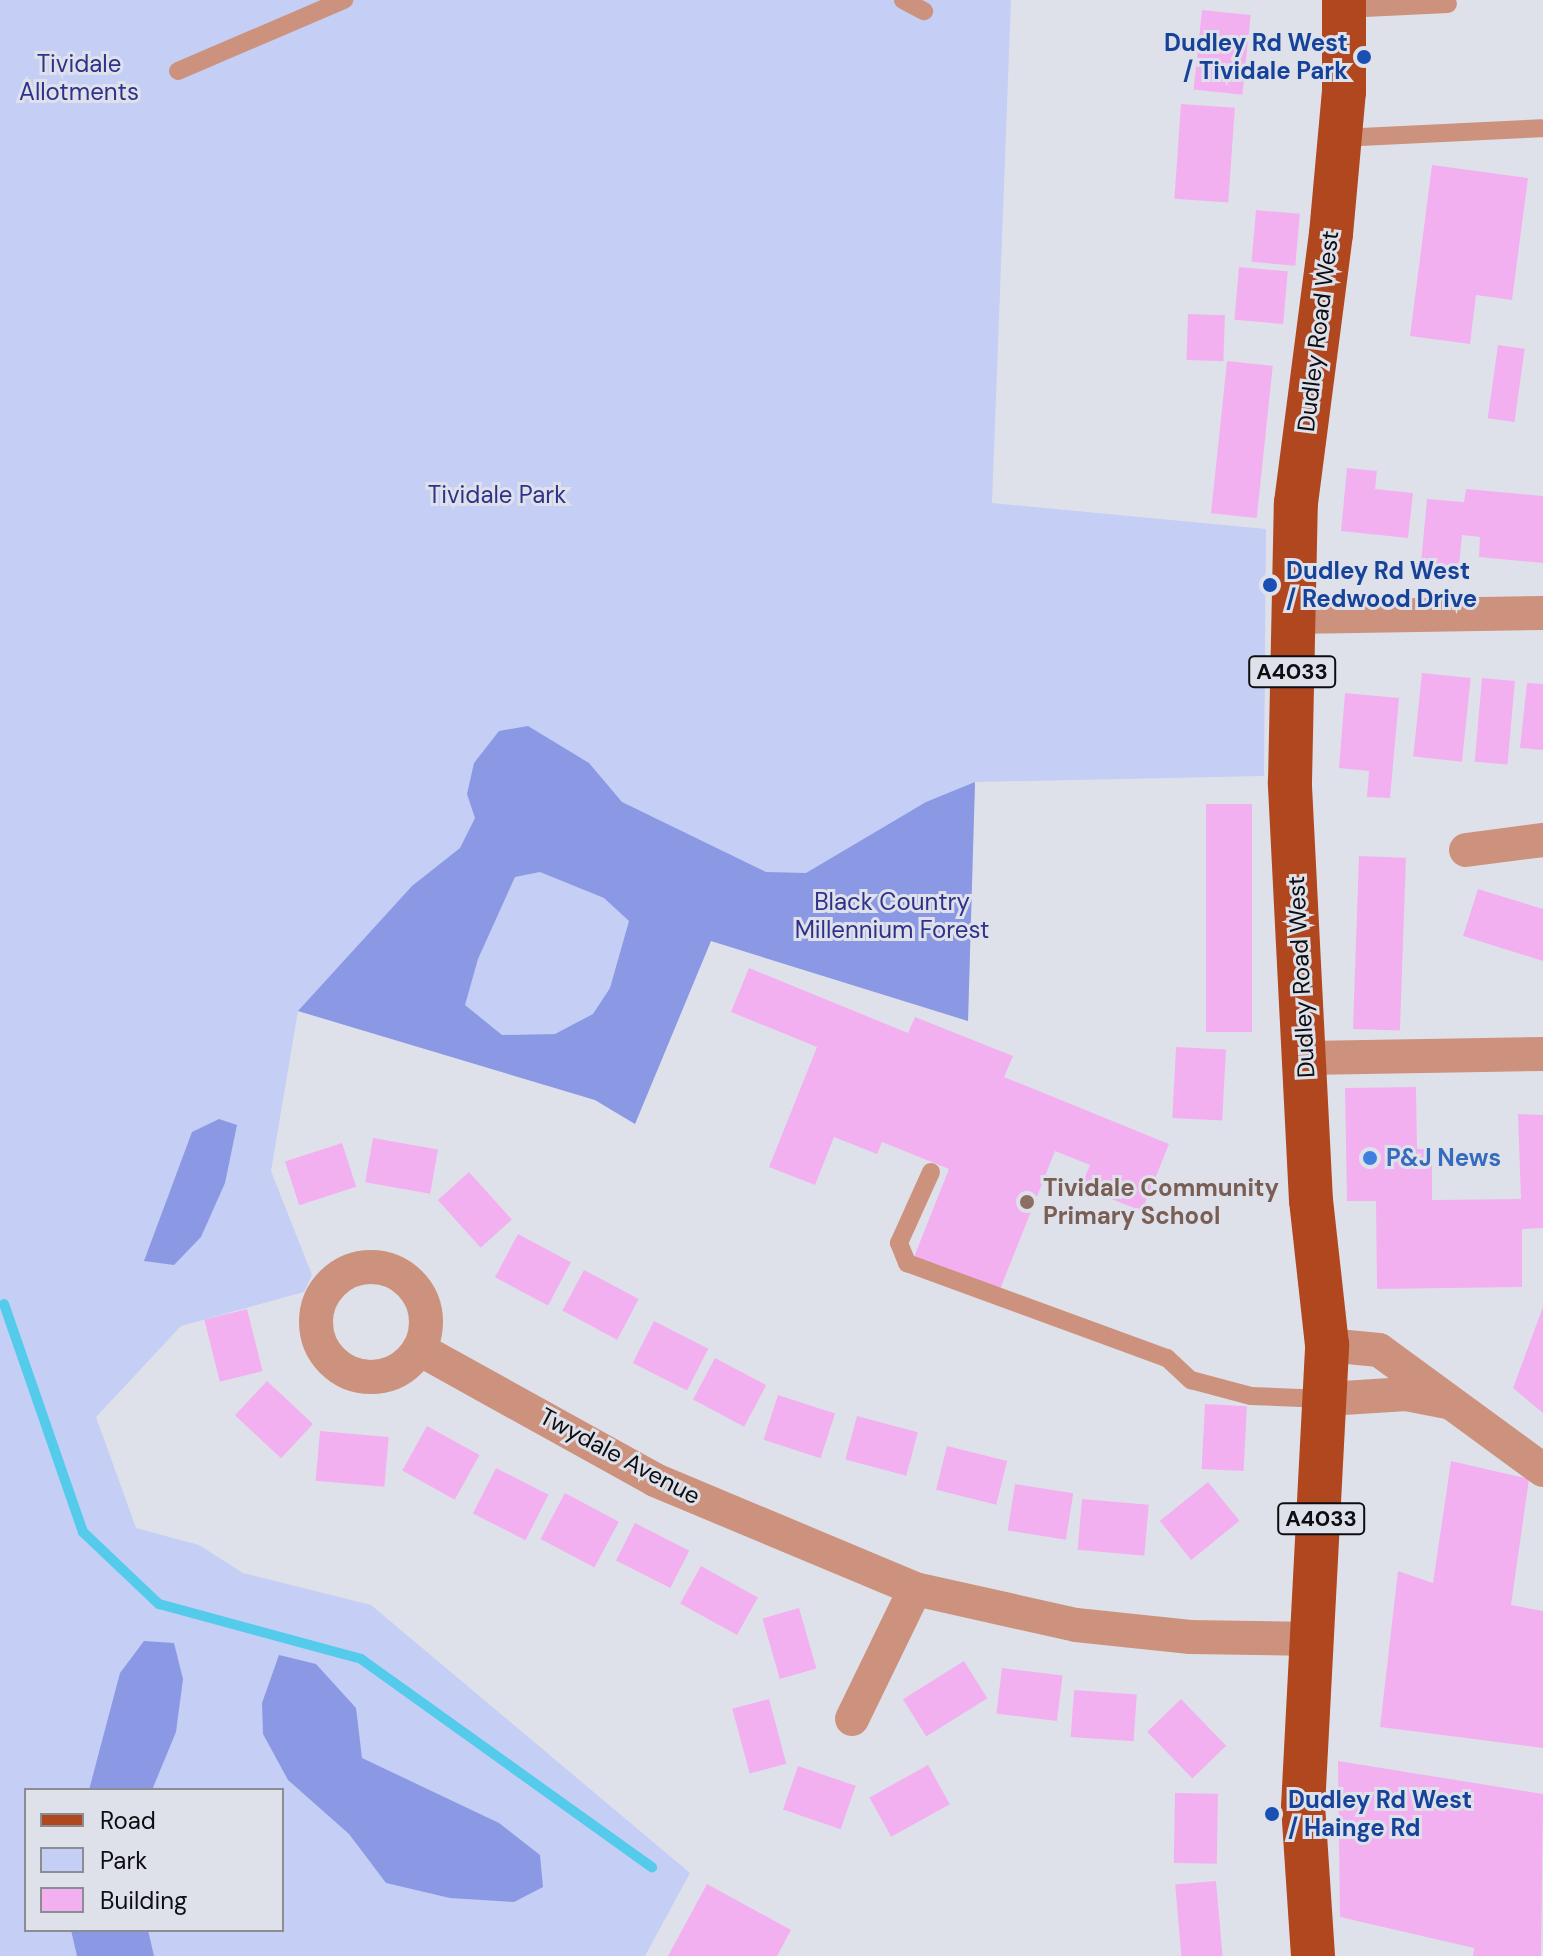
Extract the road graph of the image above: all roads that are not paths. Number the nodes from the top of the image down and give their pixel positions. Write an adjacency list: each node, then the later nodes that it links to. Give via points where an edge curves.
1 (344, 0): 6 (lane)
2 (903, 0): 5 (lane)
3 (1448, 4): 4 (lane)
4 (1344, 5): 8 (main road, Dudley Road West / A4033)
5 (924, 11)
6 (178, 71)
7 (1541, 128): 8 (lane)
8 (1340, 138): 10 (main road, Dudley Road West / A4033, via 1296,503)
9 (1543, 613): 10 (street)
10 (1293, 617): 14 (main road, Dudley Road West / A4033, via 1290,782)
11 (1543, 840): 12 (street)
12 (1466, 850)
13 (1543, 1054): 14 (street)
14 (1307, 1058): 16 (main road, Dudley Road West / A4033, via 1311,1201)
15 (931, 1172): 18 (lane, via 899,1243 907,1263 1167,1358 1191,1380 1251,1396)
16 (1327, 1345): 18 (main road, Dudley Road West / A4033); 19 (street, via 1379,1350)
17 (419, 1349): 21 (street, Twydale Avenue, via 655,1480)
18 (1328, 1399): 19 (street, via 1406,1394); 22 (main road, Dudley Road West / A4033)
19 (1448, 1402): 20 (street)
20 (1543, 1470)
21 (915, 1589): 22 (street, Twydale Avenue, via 1076,1625 1190,1637); 23 (street)
22 (1314, 1639): 24 (main road, Dudley Road West / A4033, via 1303,1807)
23 (852, 1719)
24 (1313, 1956)

